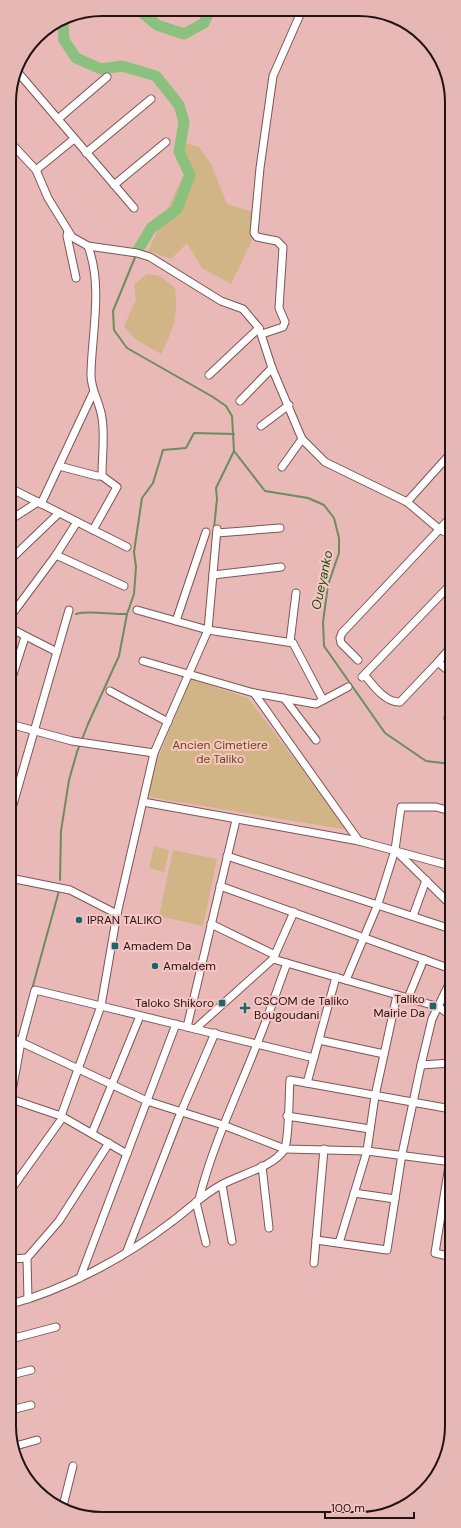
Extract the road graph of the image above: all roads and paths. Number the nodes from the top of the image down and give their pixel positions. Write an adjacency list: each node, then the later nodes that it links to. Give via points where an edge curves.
1 (299, 16): 16 (street, via 273,76 254,232 257,237 277,241 283,248 279,308 285,322 283,328)
2 (21, 75): 5 (street)
3 (107, 77): 5 (street)
4 (151, 99): 9 (street)
5 (58, 119): 6 (street)
6 (74, 139): 9 (street); 10 (street)
7 (166, 142): 11 (street)
8 (16, 149): 10 (street)
9 (86, 153): 11 (street)
10 (36, 170): 13 (street, via 48,198)
11 (114, 185): 12 (street)
12 (134, 208)
13 (68, 231): 14 (street, via 72,237); 15 (street)
14 (88, 246): 16 (street, via 150,257 221,301 243,309); 19 (street, via 94,262 96,284 96,325 90,375)
15 (76, 278)
16 (261, 331): 17 (street); 18 (street)
17 (272, 368): 20 (street); 21 (street)
18 (209, 375)
19 (94, 393): 25 (street); 27 (street, via 102,417)
20 (240, 401)
21 (289, 405): 22 (street); 23 (street)
22 (261, 426)
23 (302, 439): 26 (street); 29 (street, via 325,462)
24 (445, 460): 29 (street)
25 (59, 466): 27 (street); 30 (street)
26 (282, 467)
27 (102, 476): 37 (street, via 117,487)
28 (16, 491): 30 (street)
29 (406, 502): 36 (street)
30 (39, 503): 31 (street); 32 (street)
31 (59, 513): 33 (street); 41 (street)
32 (16, 516)
33 (77, 522): 37 (street); 42 (street)
34 (445, 523): 36 (street)
35 (280, 528): 44 (street, via 217,531)
36 (439, 529): 39 (street); 58 (street, via 342,633 341,643)
37 (93, 530): 40 (street)
38 (206, 532): 51 (street)
39 (445, 532)
40 (127, 547)
41 (16, 554)
42 (56, 555): 45 (street); 48 (street)
43 (281, 567): 44 (street)
44 (213, 576): 52 (street)
45 (124, 586)
46 (445, 590): 60 (street, via 364,678 390,701 400,702)
47 (296, 593): 55 (street)
48 (16, 609)
49 (69, 610): 56 (street)
50 (137, 610): 51 (street)
51 (176, 621): 52 (street)
52 (208, 630): 55 (street); 63 (street)
53 (16, 631): 54 (street)
54 (25, 636): 56 (street); 61 (street)
55 (290, 642): 68 (street, via 293,643)
56 (57, 652): 71 (street)
57 (445, 654): 60 (street)
58 (358, 660)
59 (144, 661): 63 (street)
60 (438, 662): 62 (street)
61 (16, 665)
62 (445, 668)
63 (189, 674): 66 (street); 69 (street)
64 (348, 687): 68 (street)
65 (110, 691): 69 (street)
66 (254, 693): 67 (street); 78 (street)
67 (284, 698): 68 (street, via 316,704); 72 (street)
68 (323, 700)
69 (168, 722): 73 (street)
70 (16, 726): 71 (street)
71 (35, 731): 73 (street, via 87,744); 74 (street)
72 (316, 740)
73 (154, 753): 75 (street)
74 (16, 795)
75 (143, 802): 77 (street); 88 (street)
76 (445, 810): 79 (street, via 436,807 401,807)
77 (236, 820): 78 (street); 80 (street)
78 (359, 841): 79 (street)
79 (395, 850): 81 (street); 83 (street); 86 (street)
80 (227, 856): 84 (street); 86 (street)
81 (445, 864)
82 (16, 879): 88 (street, via 70,890)
83 (426, 880): 85 (street); 89 (street)
84 (220, 886): 87 (street); 90 (street)
85 (445, 899)
86 (378, 904): 89 (street); 92 (street)
87 (294, 912): 92 (street); 93 (street)
88 (117, 914): 102 (street)
89 (413, 916): 91 (street)
90 (211, 924): 93 (street); 107 (street)
91 (445, 926)
92 (365, 937): 94 (street); 98 (street)
93 (274, 957): 95 (street); 108 (street)
94 (424, 959): 96 (street); 101 (street)
95 (287, 963): 97 (street); 113 (street)
96 (445, 967)
97 (336, 978): 98 (street); 111 (street)
98 (346, 980): 100 (street)
99 (445, 994): 103 (street)
100 (397, 995): 101 (street); 114 (street)
101 (408, 998): 103 (street)
102 (101, 1006): 105 (street); 112 (street, via 35,990); 118 (street)
103 (439, 1007): 104 (street); 117 (street, via 432,1019)
104 (445, 1012)
105 (140, 1016): 106 (street); 121 (street)
106 (176, 1024): 107 (street); 123 (street)
107 (187, 1027): 108 (street)
108 (195, 1029): 109 (street)
109 (215, 1034): 113 (street); 127 (street)
110 (16, 1040): 112 (street)
111 (319, 1040): 114 (street); 115 (street)
112 (21, 1042): 118 (street); 119 (street)
113 (257, 1044): 115 (street); 130 (street)
114 (384, 1054): 122 (street)
115 (314, 1058): 120 (street)
116 (445, 1063): 117 (street)
117 (421, 1065): 125 (street)
118 (78, 1070): 121 (street); 129 (street)
119 (16, 1071)
120 (308, 1083): 122 (street); 128 (street, via 290,1080)
121 (111, 1086): 123 (street); 132 (street)
122 (375, 1096): 125 (street); 131 (street)
123 (147, 1101): 127 (street); 137 (street)
124 (16, 1102): 129 (street)
125 (413, 1102): 126 (street); 138 (street)
126 (445, 1107)
127 (181, 1112): 130 (street); 152 (street)
128 (287, 1116): 131 (street); 134 (street)
129 (62, 1117): 132 (street); 141 (street)
130 (223, 1124): 134 (street); 146 (street)
131 (370, 1129): 136 (street)
132 (92, 1133): 133 (street)
133 (109, 1143): 137 (street); 154 (street, via 60,1221)
134 (285, 1148): 135 (street); 140 (street, via 275,1160)
135 (324, 1150): 136 (street); 148 (street)
136 (367, 1150): 138 (street); 143 (street)
137 (127, 1154): 157 (street)
138 (402, 1154): 139 (street); 145 (street)
139 (445, 1161)
140 (262, 1166): 142 (street); 147 (street)
141 (16, 1182)
142 (222, 1185): 146 (street); 149 (street)
143 (354, 1193): 145 (street); 151 (street)
144 (445, 1196): 153 (street, via 435,1253)
145 (395, 1199): 151 (street, via 387,1250)
146 (197, 1200): 150 (street); 152 (street, via 170,1224)
147 (269, 1228)
148 (316, 1240): 151 (street); 156 (street)
149 (232, 1241)
150 (206, 1243)
151 (339, 1243)
152 (127, 1251): 157 (street)
153 (445, 1255)
154 (27, 1258): 155 (street); 158 (street)
155 (16, 1259)
156 (314, 1263)
157 (80, 1278): 158 (street)
158 (28, 1299): 159 (street)
159 (16, 1303)
160 (56, 1326): 161 (street)
161 (16, 1337)
162 (31, 1370): 163 (street)
163 (16, 1374)
164 (31, 1405): 165 (street)
165 (16, 1409)
166 (37, 1440): 167 (street)
167 (19, 1445)
168 (73, 1466): 169 (street)
169 (64, 1503)

